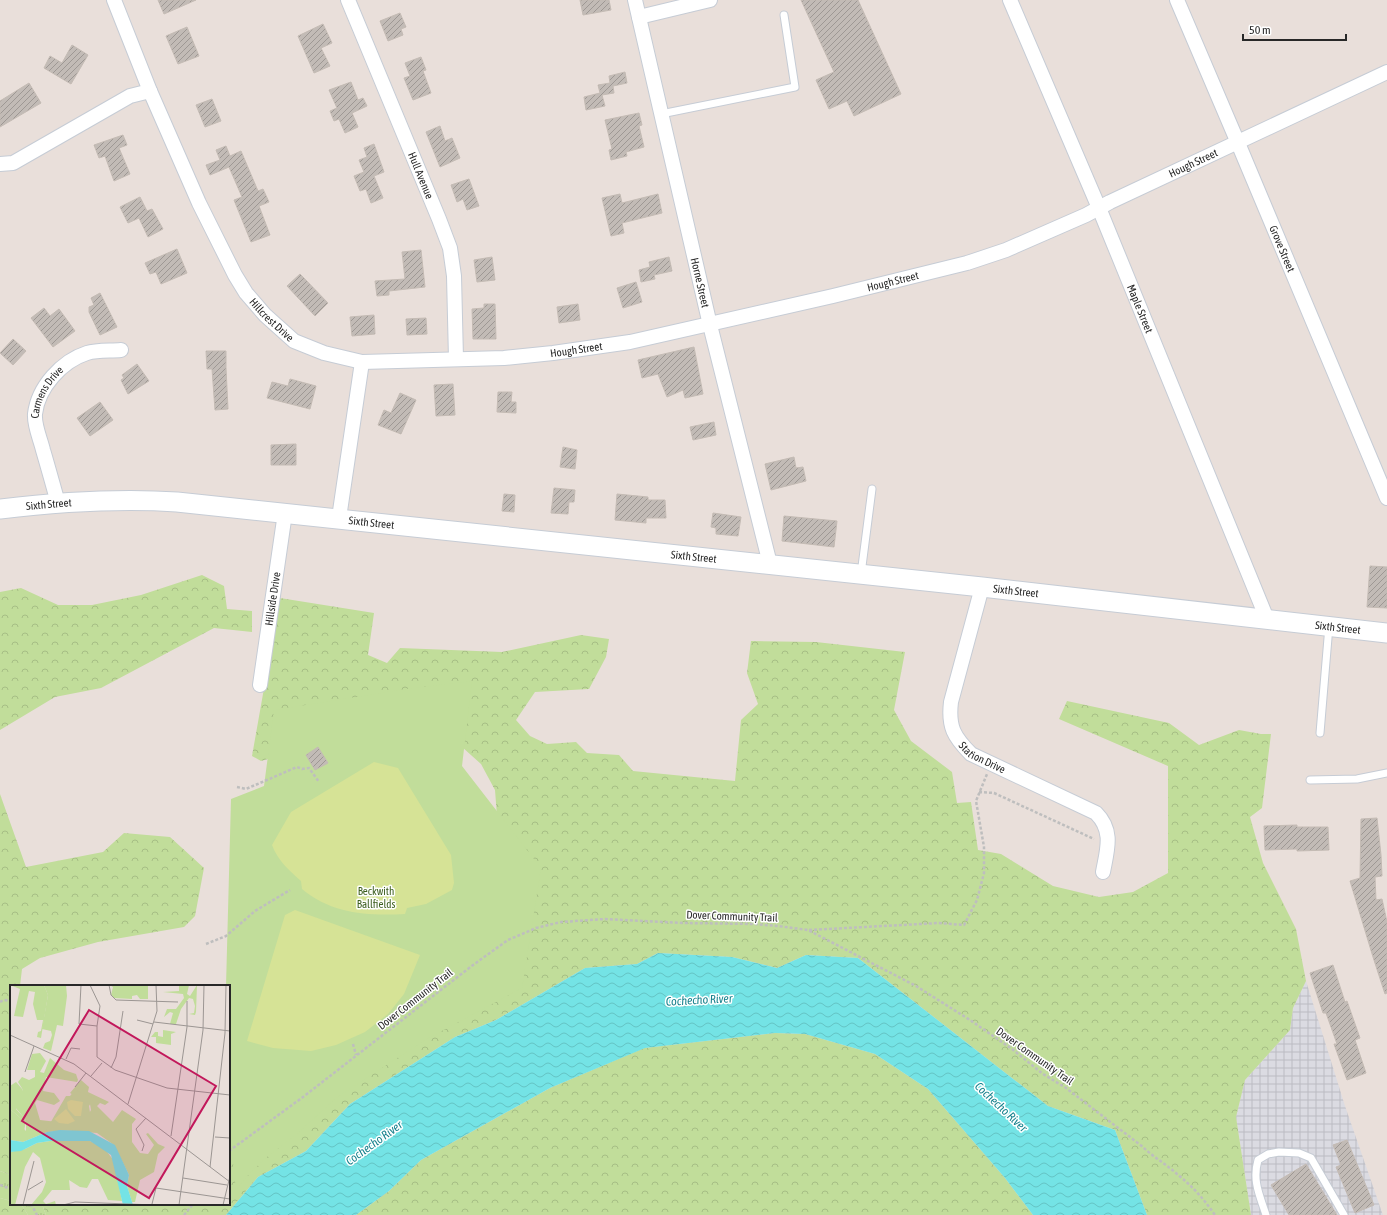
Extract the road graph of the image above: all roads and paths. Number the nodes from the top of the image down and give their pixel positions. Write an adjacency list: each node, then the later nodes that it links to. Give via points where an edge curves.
1 (114, 0): 10 (street, Hillcrest Drive)
2 (348, 0): 17 (street, Hull Avenue, via 450,248 454,276)
3 (635, 0): 8 (street, Horne Street)
4 (710, 0): 8 (street)
5 (1010, 0): 14 (street, Maple Street)
6 (1177, 0): 12 (street, Grove Street)
7 (784, 15): 11 (lane, via 795,87)
8 (639, 17): 11 (street, Horne Street)
9 (1387, 72): 12 (street, Hough Street)
10 (150, 91): 13 (street, via 130,96 20,159); 18 (street, Hillcrest Drive, via 199,203 246,293 265,315 294,341 324,353)
11 (661, 114): 15 (street, Horne Street)
12 (1238, 142): 14 (street, Hough Street); 20 (street, Grove Street)
13 (0, 164)
14 (1099, 208): 15 (street, Hough Street, via 1006,250 967,263); 28 (street, Maple Street)
15 (710, 325): 17 (street, Hough Street, via 574,351); 25 (street, Horne Street)
16 (120, 350): 21 (street, Carmens Drive, via 87,353 73,359 51,379 41,396 35,414 36,425)
17 (456, 360): 18 (street, Hough Street)
18 (362, 362): 24 (street)
19 (872, 490): 26 (lane)
20 (1387, 498)
21 (58, 503): 22 (main road, Sixth Street); 23 (main road, Sixth Street, via 143,500)
22 (0, 509)
23 (285, 513): 24 (main road, Sixth Street); 31 (street, Hillside Drive)
24 (339, 518): 25 (main road, Sixth Street)
25 (770, 564): 26 (main road, Sixth Street)
26 (861, 574): 27 (main road, Sixth Street)
27 (982, 587): 28 (main road, Sixth Street); 33 (street, Station Drive, via 950,712 953,732 960,743 972,754)
28 (1267, 619): 29 (main road, Sixth Street)
29 (1329, 626): 30 (main road, Sixth Street); 32 (lane)
30 (1387, 633)
31 (260, 685)
32 (1320, 733)
33 (991, 765): 38 (path); 40 (street, Station Drive, via 1096,813 1103,820 1108,843)
34 (1387, 773): 35 (lane, via 1358,780)
35 (1310, 780)
36 (320, 782): 37 (path, via 309,768 297,767 246,789)
37 (237, 788)
38 (979, 792): 39 (path, via 994,793); 42 (path, via 976,801 984,847 984,873 977,900 964,925 939,923)
39 (1097, 841)
40 (1102, 872)
41 (290, 890): 43 (path, via 256,911 226,936)
42 (808, 930): 47 (path, Dover Community Trail, via 754,924 605,919 561,922 536,928 508,940 478,961); 55 (path, Dover Community Trail, via 916,986 1012,1049 1177,1173 1197,1192)
43 (206, 944)
44 (10, 1001): 45 (path)
45 (0, 1002)
46 (353, 1044): 47 (path)
47 (356, 1055): 48 (path, Dover Community Trail)
48 (230, 1150)
49 (0, 1185): 50 (path)
50 (10, 1189)
51 (32, 1205): 53 (path)
52 (192, 1205): 54 (path)
53 (37, 1215)
54 (184, 1215)
55 (1215, 1215)
56 (1266, 1215): 57 (lane, via 1256,1186 1254,1171 1258,1160 1268,1154 1279,1152 1311,1158)
57 (1344, 1215)

